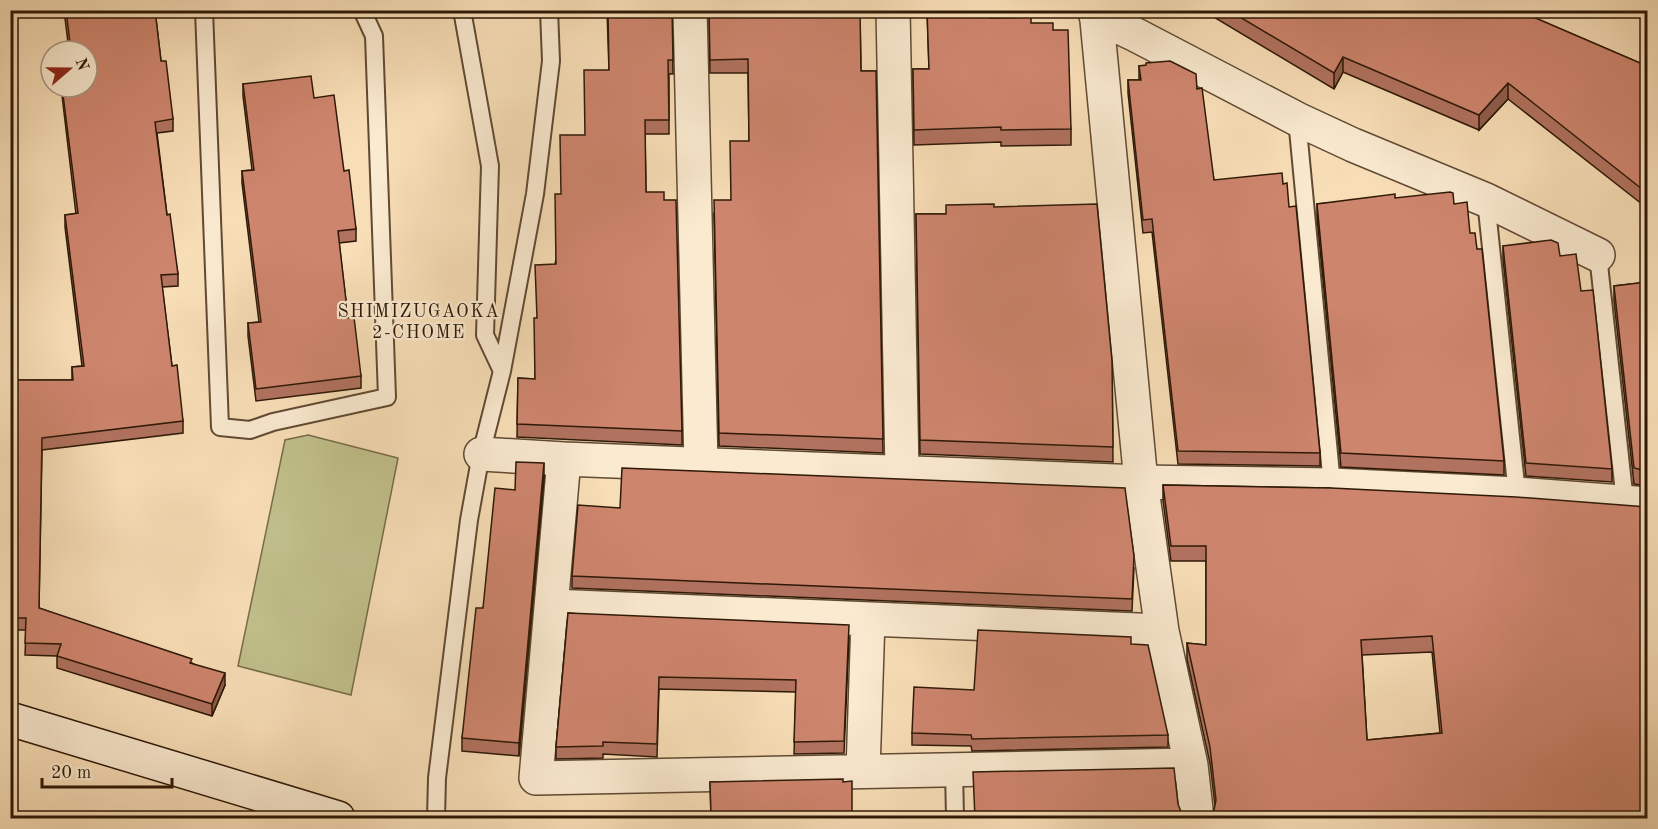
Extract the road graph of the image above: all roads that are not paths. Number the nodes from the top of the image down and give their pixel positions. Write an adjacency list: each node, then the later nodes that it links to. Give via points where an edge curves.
1 (204, 10): 2 (lane, via 220,427 250,430 387,397 374,36)
2 (362, 10)
3 (462, 10): 11 (lane, via 490,166 485,334)
4 (549, 10): 11 (lane, via 551,61 535,194)
5 (690, 10): 14 (street)
6 (893, 10): 15 (street)
7 (1096, 13): 8 (street); 16 (street)
8 (1297, 119): 9 (street); 17 (lane)
9 (1486, 200): 10 (street); 18 (lane)
10 (1598, 255): 19 (lane)
11 (502, 371): 12 (lane)
12 (481, 454): 13 (street); 28 (lane, via 469,520 437,778)
13 (564, 459): 14 (street); 20 (street)
14 (701, 464): 15 (street)
15 (902, 472): 16 (street)
16 (1141, 482): 17 (street); 22 (street)
17 (1332, 485): 18 (street)
18 (1517, 494): 19 (street)
19 (1636, 503)
20 (550, 606): 21 (street); 26 (street, via 536,778)
21 (868, 619): 22 (street); 26 (street)
22 (1162, 631): 24 (street)
23 (10, 719): 27 (street)
24 (1191, 765): 25 (street); 30 (street)
25 (954, 769): 26 (street); 29 (lane)
26 (863, 771)
27 (338, 819)
28 (436, 819)
29 (955, 819)
30 (1197, 819)

